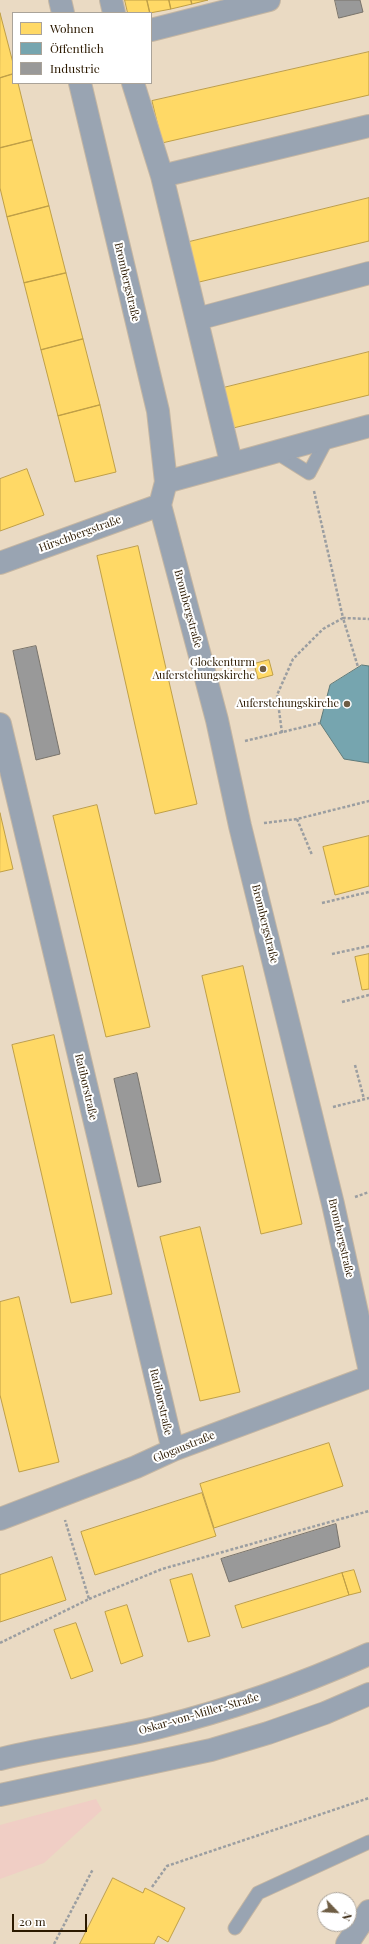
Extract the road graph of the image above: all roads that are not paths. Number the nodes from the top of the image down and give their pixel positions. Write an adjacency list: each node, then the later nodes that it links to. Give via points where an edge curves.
1 (60, 0): 4 (street)
2 (111, 0): 5 (street)
3 (269, 0): 6 (street)
4 (63, 12)
5 (114, 12)
6 (152, 30)
7 (80, 84): 17 (street, Brombergstraße, via 158,411)
8 (134, 84): 10 (street)
9 (369, 126): 10 (street)
10 (162, 176): 12 (street)
11 (369, 272): 12 (street)
12 (197, 319): 16 (street)
13 (369, 426): 14 (street)
14 (328, 437): 15 (street); 15 (lane, via 309,473)
15 (274, 451): 16 (street)
16 (231, 462): 17 (street)
17 (166, 482): 18 (street, Brombergstraße)
18 (160, 505): 19 (street, Hirschbergstraße); 21 (street, Brombergstraße, via 223,746 240,826 312,1112)
19 (0, 563)
20 (0, 724): 23 (street, Ratiborstraße)
21 (369, 1367)
22 (369, 1377): 23 (street, Glogaustraße)
23 (173, 1450): 24 (street, Glogaustraße, via 58,1497)
24 (1, 1515)
25 (369, 1654): 27 (street, Oskar-von-Miller-Straße, via 324,1674 260,1697 160,1727)
26 (369, 1694): 28 (street, via 325,1713 211,1750)
27 (0, 1759)
28 (0, 1795)
29 (369, 1842): 31 (lane, via 258,1893)
30 (369, 1911): 32 (street)
31 (235, 1928)
32 (347, 1944)

